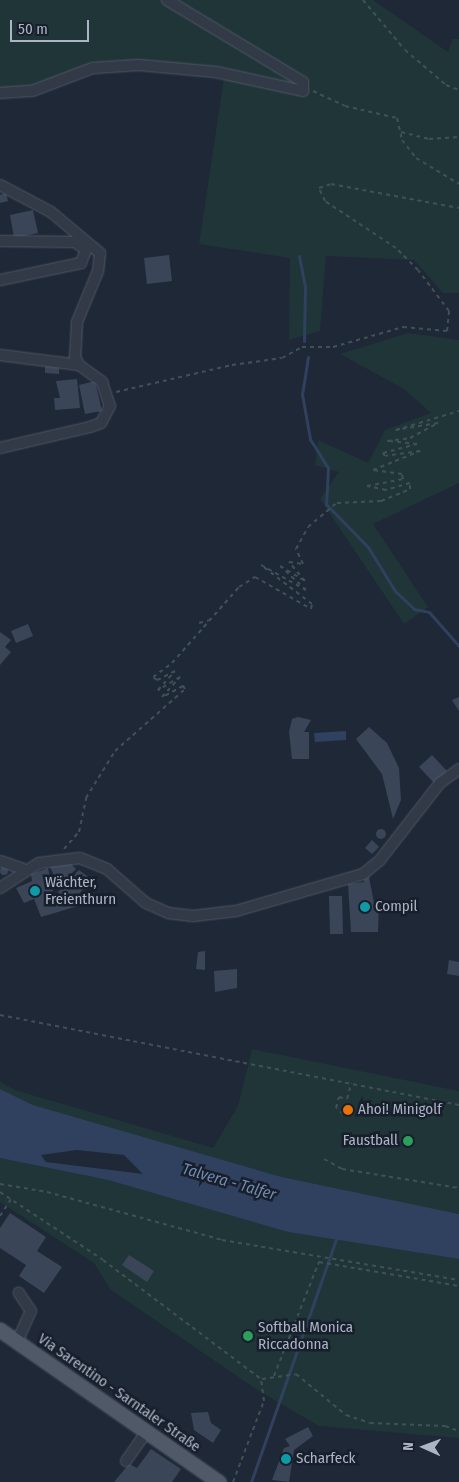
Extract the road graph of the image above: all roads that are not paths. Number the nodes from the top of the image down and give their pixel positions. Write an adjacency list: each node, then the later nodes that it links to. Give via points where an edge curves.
1 (167, 0): 2 (street, via 305,87 297,93 216,72 139,65 93,68 32,91)
2 (0, 92)
3 (0, 185): 5 (street, via 51,212)
4 (0, 241): 5 (street)
5 (83, 242): 6 (street, via 86,250 81,263); 8 (street, via 101,259 76,322 75,357)
6 (0, 280)
7 (0, 355): 8 (street)
8 (79, 365): 9 (street, via 102,382 110,394 110,406 101,422 65,436)
9 (0, 448)
10 (459, 769): 12 (street, via 440,783 380,860 363,874 236,911 193,916 168,913 128,890 93,861 54,859)
11 (0, 861): 12 (street)
12 (23, 870): 13 (street)
13 (0, 888)
14 (19, 1293): 16 (street, via 31,1311)
15 (0, 1330): 16 (main road, Via Sarentino - Sarntaler Straße)
16 (17, 1342): 17 (main road, Via Sarentino - Sarntaler Straße)
17 (147, 1431): 18 (street); 19 (main road, Via Sarentino - Sarntaler Straße)
18 (126, 1460)
19 (219, 1482)

